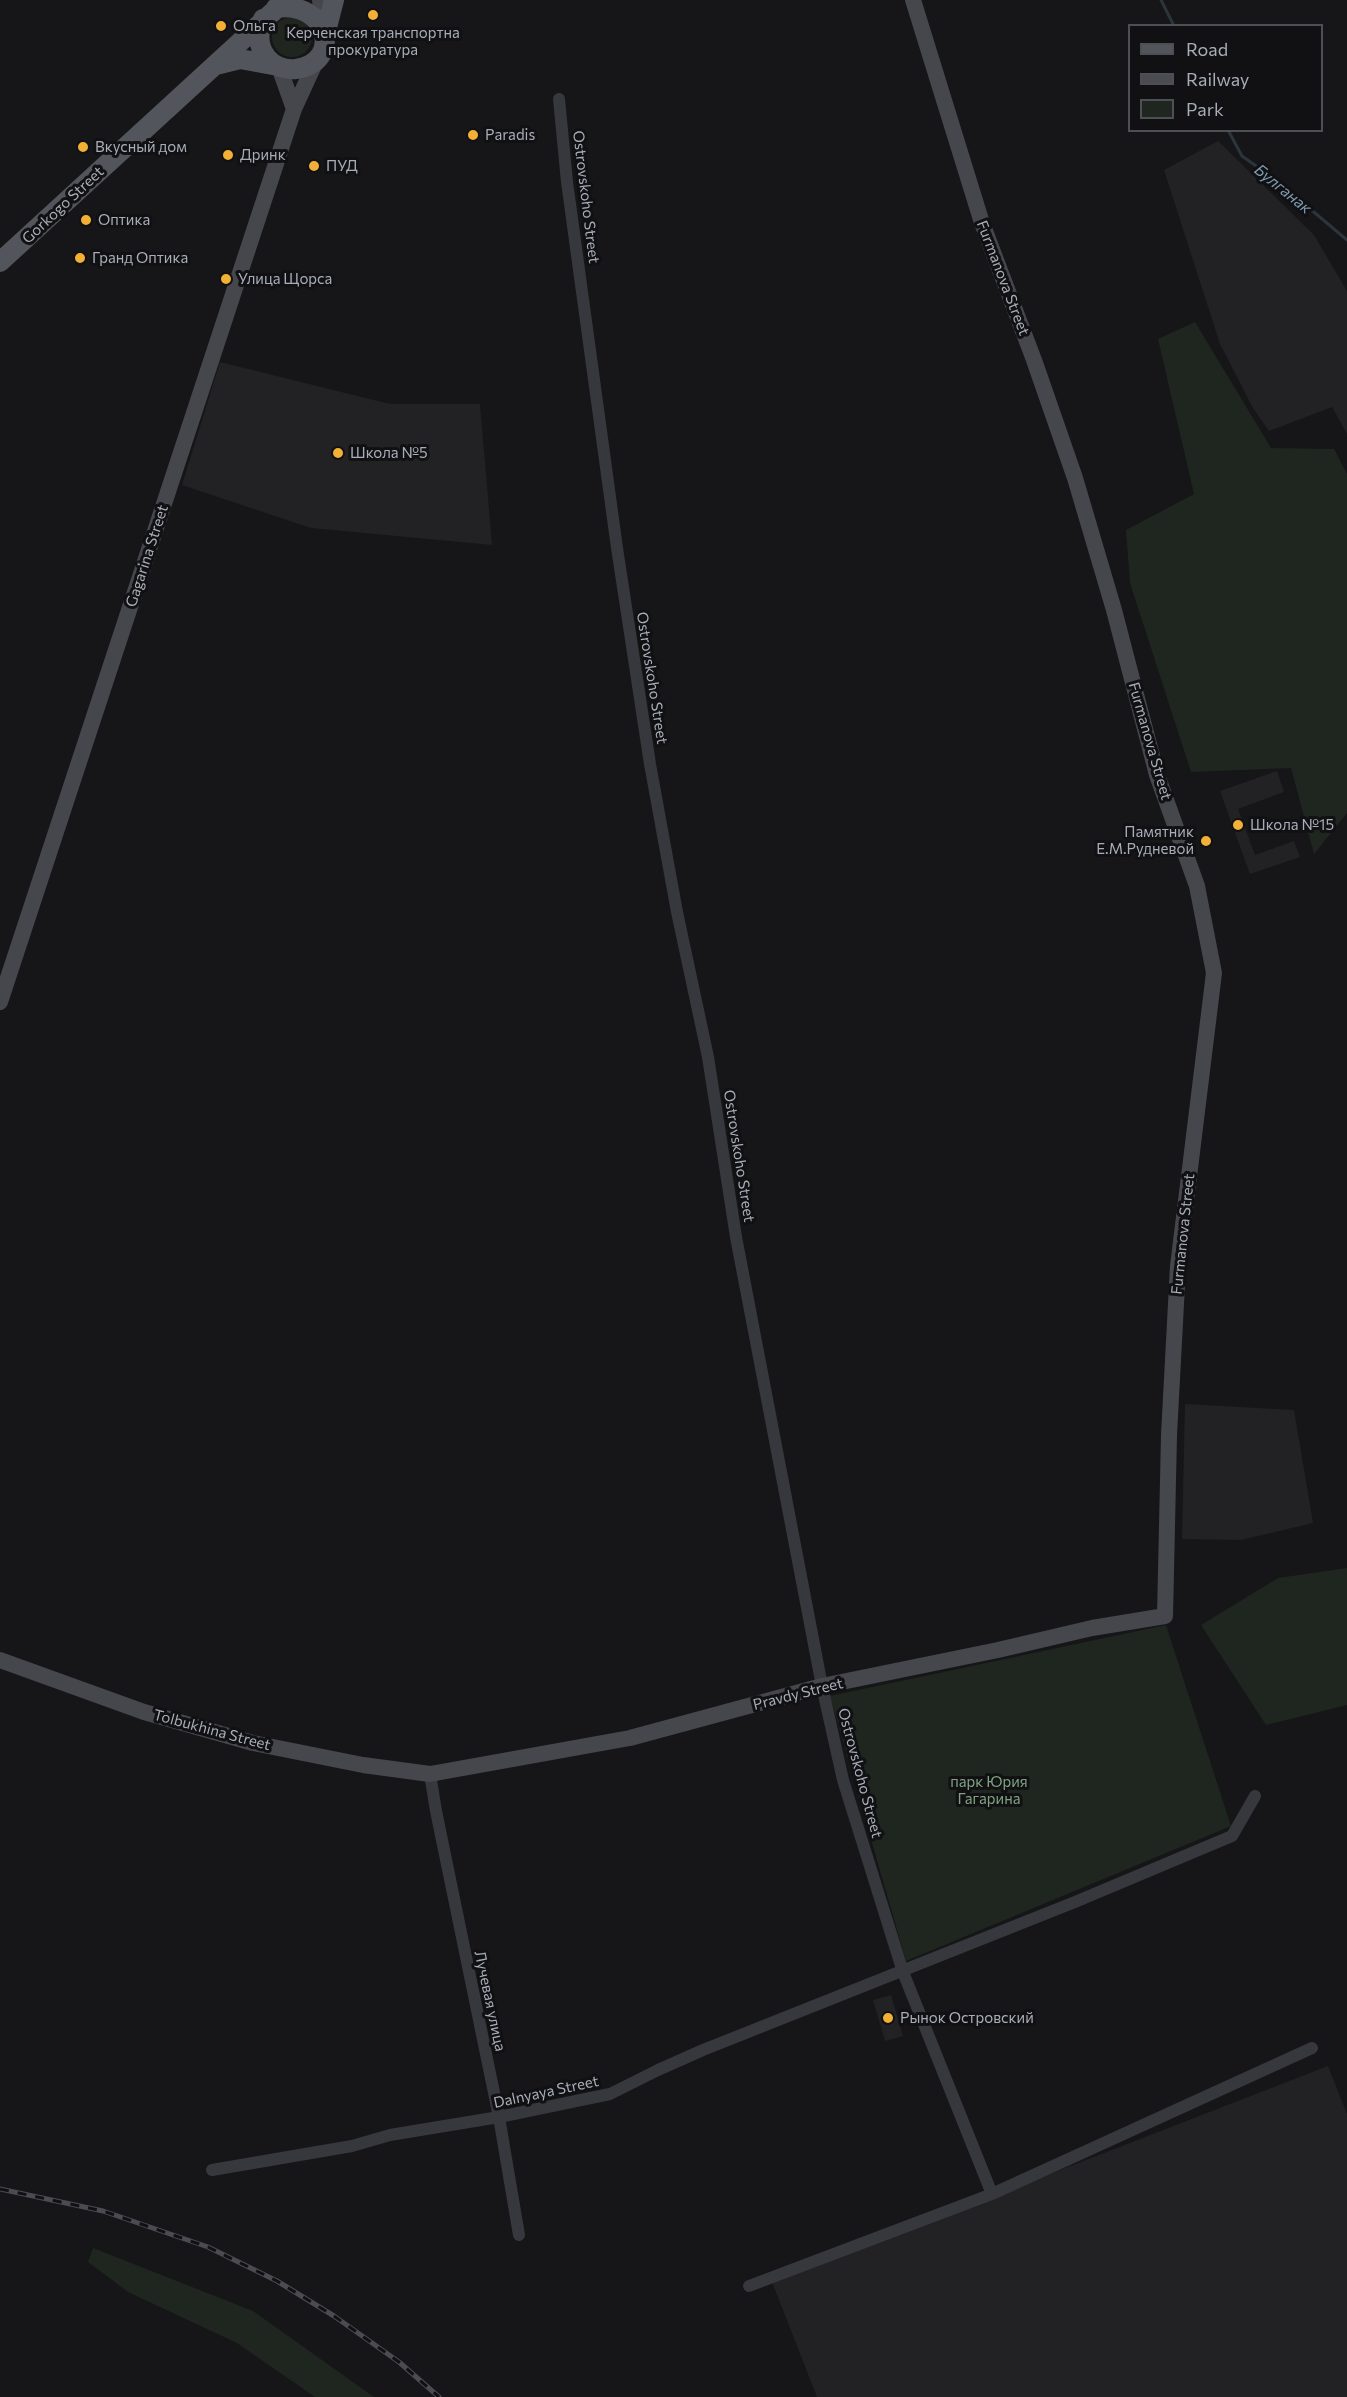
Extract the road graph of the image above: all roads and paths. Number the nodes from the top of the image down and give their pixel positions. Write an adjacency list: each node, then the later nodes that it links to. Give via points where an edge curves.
1 (320, 0): 5 (main road)
2 (334, 0): 5 (main road)
3 (913, 0): 13 (main road, Furmanova Street, via 982,223 1075,477 1157,775 1197,886 1214,973 1178,1266 1169,1435)
4 (275, 9): 5 (main road, via 293,3 310,9 322,23); 7 (main road, via 259,31 261,48); 8 (main road, Gorkogo Street)
5 (325, 35): 6 (main road, via 324,48)
6 (317, 59): 7 (main road, via 295,69); 10 (main road, Gagarina Street)
7 (279, 67): 8 (main road, Gorkogo Street, via 240,59 218,64); 10 (main road)
8 (204, 73): 11 (main road, Gorkogo Street)
9 (559, 99): 15 (street, Ostrovskoho Street, via 567,182 648,753 708,1057 736,1237)
10 (294, 110): 12 (main road, Gagarina Street)
11 (0, 262)
12 (0, 1002)
13 (1166, 1616): 15 (main road, Pravdy Street)
14 (0, 1660): 16 (main road, Tolbukhina Street, via 144,1712 253,1743)
15 (822, 1686): 16 (main road, Pravdy Street, via 630,1738); 18 (street, Ostrovskoho Street, via 843,1780)
16 (430, 1774): 20 (street, Лучевая улица)
17 (1255, 1796): 18 (street, Dalnyaya Street, via 1232,1836)
18 (903, 1972): 20 (street, Dalnyaya Street, via 694,2054 610,2094); 22 (street, Ostrovskoho Street)
19 (1312, 2049): 22 (street)
20 (499, 2117): 21 (street, Dalnyaya Street); 23 (street, Лучевая улица)
21 (212, 2170)
22 (992, 2194): 24 (street)
23 (519, 2235)
24 (749, 2286)

